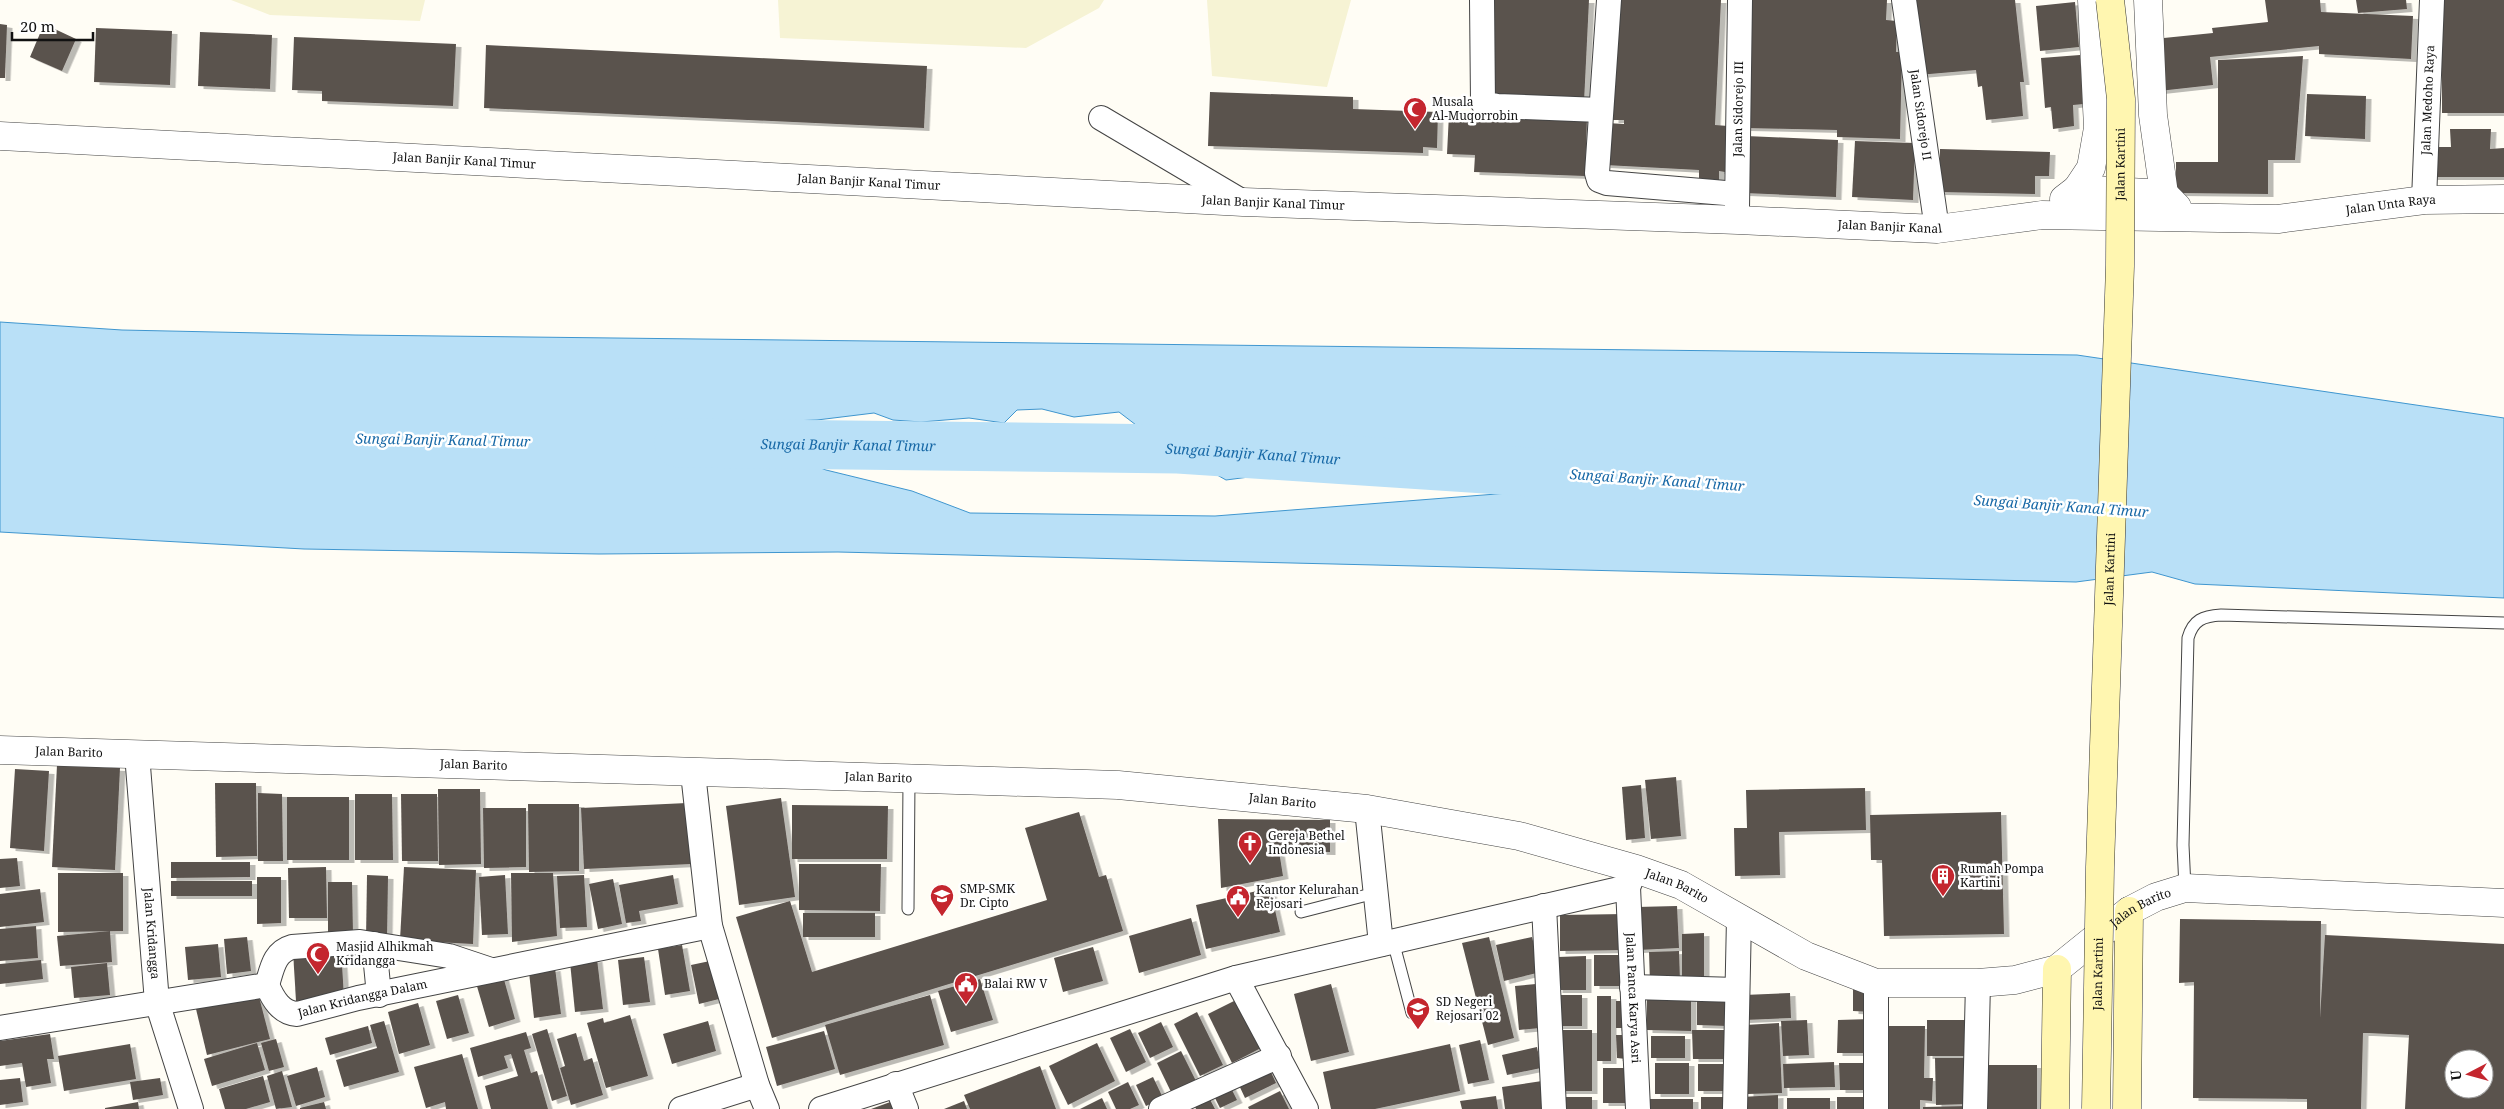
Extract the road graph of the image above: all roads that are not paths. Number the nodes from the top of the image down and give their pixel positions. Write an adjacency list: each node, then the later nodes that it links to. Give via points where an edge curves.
1 (1482, 0): 9 (street, via 1483,103)
2 (1609, 0): 9 (street)
3 (1740, 0): 17 (street, Jalan Sidorejo III)
4 (1904, 0): 21 (street, Jalan Sidorejo II)
5 (2092, 0): 12 (street, Jalan Banjir Kanal, via 2098,128 2091,168)
6 (2110, 0): 68 (main road, Jalan Kartini, bridge, via 2121,99 2120,266 2100,857)
7 (2148, 0): 13 (street, via 2153,115)
8 (2432, 0): 15 (street, Jalan Medoho Raya)
9 (1600, 110): 17 (street, via 1597,173 1600,180)
10 (1101, 118): 16 (street)
11 (0, 136): 16 (street, Jalan Banjir Kanal Timur)
12 (2077, 189): 13 (street); 18 (street, Jalan Banjir Kanal)
13 (2164, 194): 19 (street)
14 (2504, 199): 15 (street, Jalan Unta Raya)
15 (2424, 200): 20 (street, Jalan Unta Raya)
16 (1243, 202): 17 (street, Jalan Banjir Kanal Timur)
17 (1737, 207): 21 (street, Jalan Banjir Kanal)
18 (2042, 215): 19 (street, Jalan Banjir Kanal); 21 (street, Jalan Banjir Kanal)
19 (2189, 219): 20 (street, Jalan Banjir Kanal)
20 (2278, 219)
21 (1937, 229)
22 (2504, 623): 29 (lane, via 2221,615 2197,621 2188,638 2183,845)
23 (0, 750): 24 (street, Jalan Barito)
24 (137, 754): 25 (street, Jalan Barito); 49 (street, Jalan Kridangga)
25 (693, 773): 26 (street, Jalan Barito); 37 (street)
26 (909, 780): 27 (street, Jalan Barito, via 1118,785); 33 (lane)
27 (1367, 809): 28 (street, Jalan Barito, via 1519,836); 30 (street)
28 (1632, 878): 32 (street); 36 (street, Jalan Barito, via 1681,885); 46 (street, Jalan Panca Karya Asri)
29 (2185, 888): 31 (street, Jalan Barito); 34 (street, Jalan Barito)
30 (1375, 893): 35 (lane); 38 (street)
31 (2504, 903)
32 (1544, 906): 38 (street); 62 (street)
33 (908, 909)
34 (2129, 910): 40 (street, Jalan Barito); 69 (main road)
35 (1301, 912)
36 (1739, 918): 43 (street, Jalan Barito, via 1806,956); 47 (street)
37 (710, 926): 41 (street, Jalan Kridangga Dalam); 54 (street)
38 (1387, 943): 42 (street); 50 (lane)
39 (374, 944): 41 (street, via 449,956); 45 (street, via 360,942 282,950); 48 (street)
40 (2057, 969): 44 (street, Jalan Barito, via 2015,980); 67 (main road)
41 (493, 971): 48 (street, Jalan Kridangga Dalam)
42 (1236, 978): 52 (street); 53 (street)
43 (1876, 983): 44 (street, Jalan Barito); 65 (street)
44 (1978, 983): 66 (street)
45 (267, 985): 48 (street, Jalan Kridangga Dalam, via 280,1007 288,1013 297,1014); 49 (street)
46 (1632, 987): 47 (street); 63 (street, Jalan Panca Karya Asri)
47 (1737, 990): 64 (street)
48 (378, 995)
49 (157, 1002): 51 (street); 55 (street, Jalan Kridangga)
50 (1412, 1014)
51 (0, 1028)
52 (1279, 1056): 60 (street); 61 (street)
53 (896, 1084): 58 (street); 59 (street)
54 (757, 1085): 56 (street); 57 (street)
55 (191, 1109)
56 (681, 1109)
57 (768, 1109)
58 (821, 1109)
59 (906, 1109)
60 (1161, 1109)
61 (1306, 1109)
62 (1554, 1109)
63 (1638, 1109)
64 (1735, 1109)
65 (1876, 1109)
66 (1975, 1109)
67 (2055, 1109)
68 (2096, 1109)
69 (2127, 1109)

